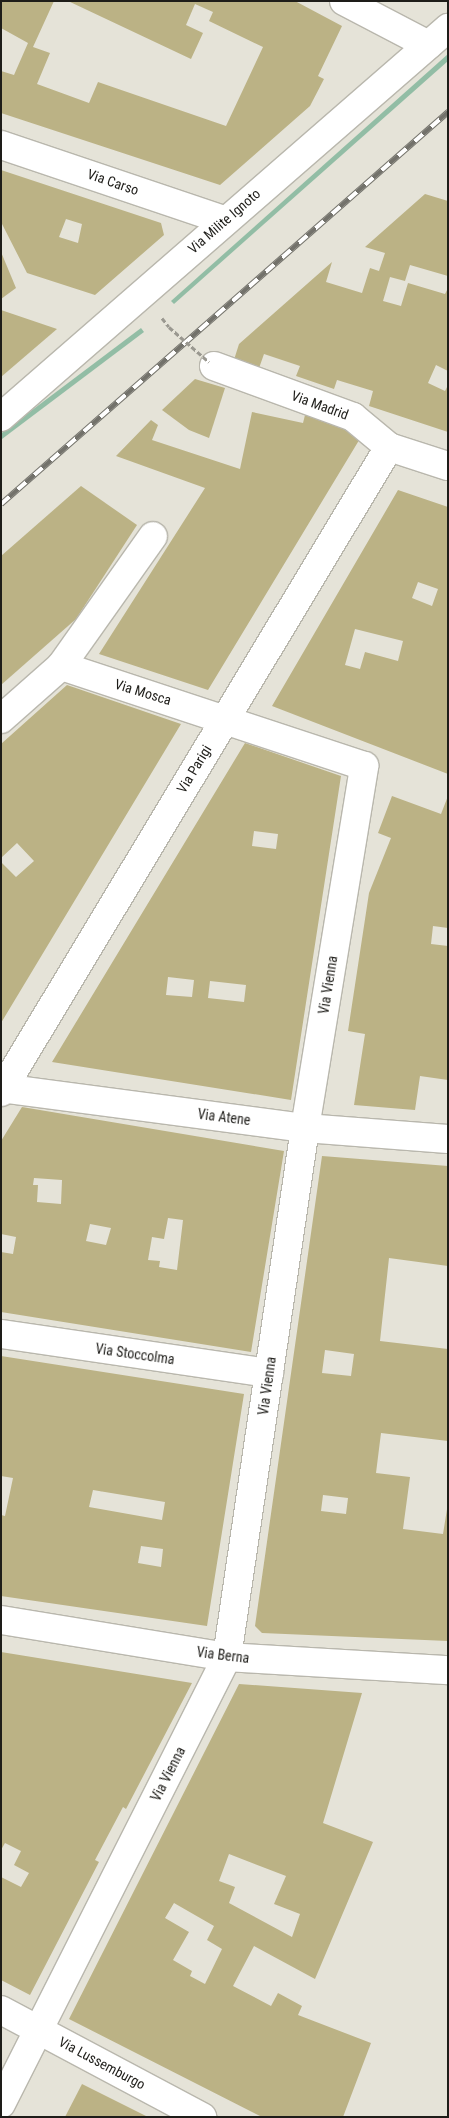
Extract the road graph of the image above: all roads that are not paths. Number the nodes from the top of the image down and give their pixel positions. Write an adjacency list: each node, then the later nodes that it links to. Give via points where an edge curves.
1 (344, 1): 2 (street)
2 (438, 36): 4 (street, Via Milite Ignoto)
3 (1, 145): 4 (street, Via Carso)
4 (224, 220): 6 (street, Via Milite Ignoto)
5 (212, 364): 7 (street, Via Madrid, via 353,417)
6 (1, 417)
7 (389, 446): 8 (street, Via Madrid); 11 (street, Via Parigi)
8 (448, 466)
9 (153, 536): 10 (street)
10 (61, 666): 11 (street, Via Mosca); 12 (street)
11 (225, 718): 13 (street, Via Parigi); 14 (street, Via Vienna, via 364,766)
12 (1, 719)
13 (2, 1090): 14 (street, Via Atene)
14 (305, 1128): 15 (street, Via Atene); 17 (street, Via Vienna)
15 (448, 1139)
16 (1, 1334): 17 (street, Via Stoccolma)
17 (269, 1373): 19 (street, Via Vienna)
18 (1, 1620): 19 (street, Via Berna)
19 (227, 1657): 20 (street, Via Berna); 22 (street, Via Vienna)
20 (448, 1670)
21 (1, 2010): 22 (street, Via Lussemburgo)
22 (39, 2030): 23 (street, Via Vienna); 24 (street, Via Lussemburgo)
23 (1, 2104)
24 (202, 2117)

